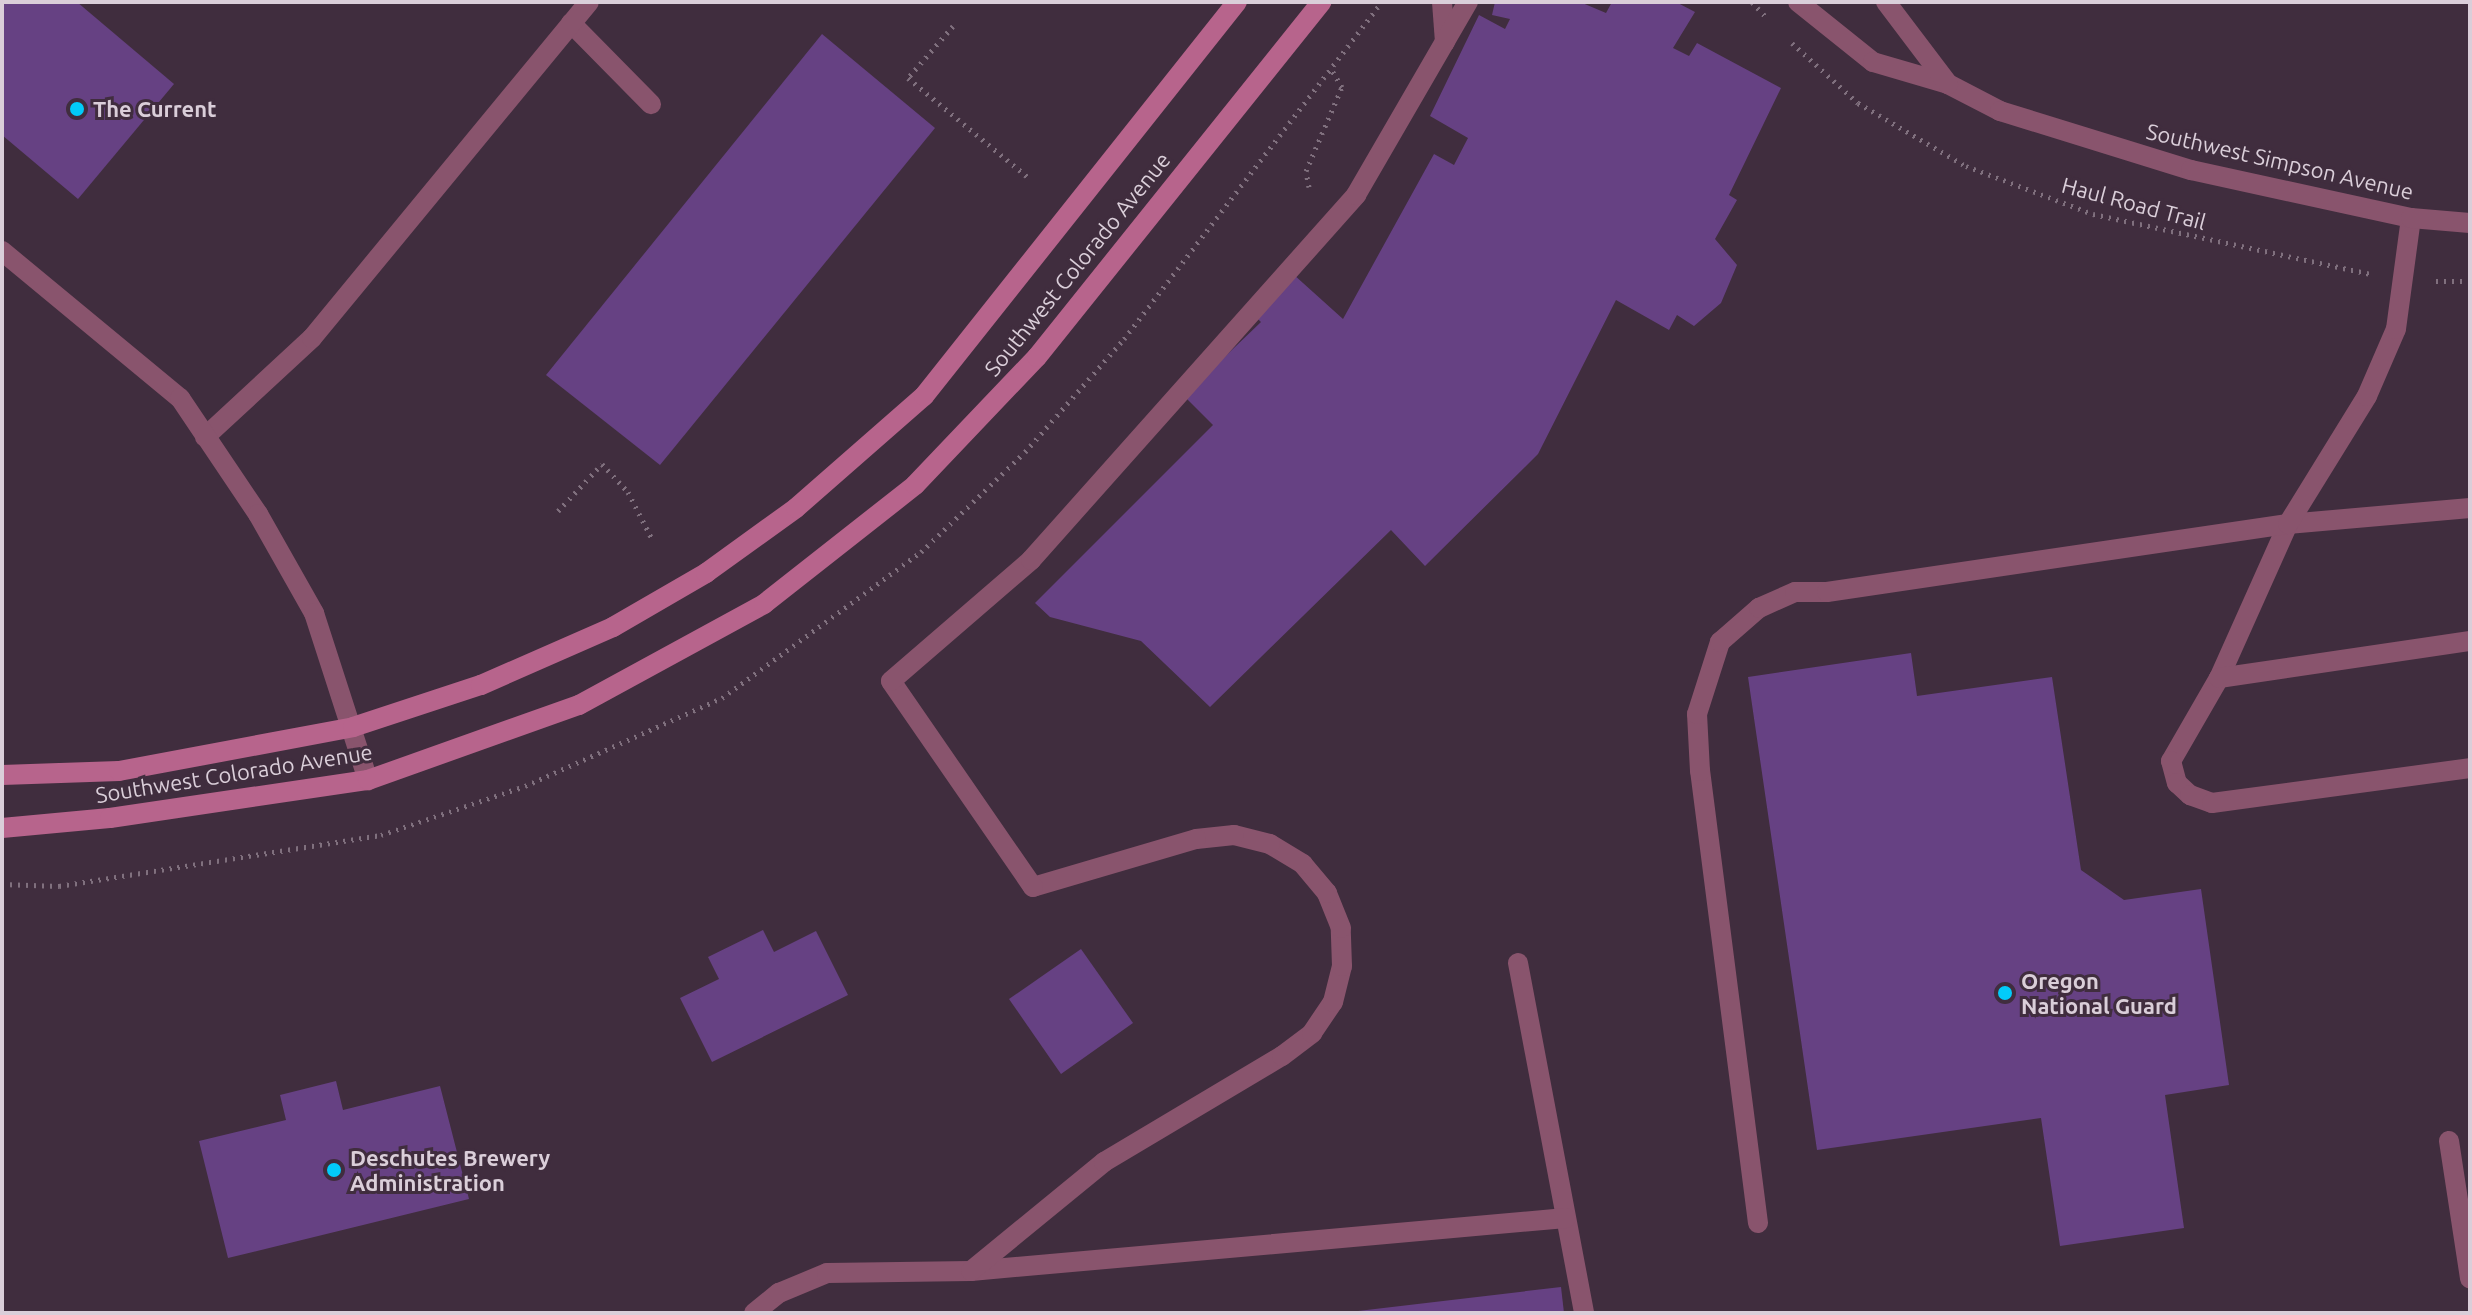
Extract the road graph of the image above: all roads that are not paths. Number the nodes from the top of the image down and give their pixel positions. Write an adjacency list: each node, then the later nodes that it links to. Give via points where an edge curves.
1 (589, 2): 8 (street)
2 (1237, 2): 20 (main road, Southwest Colorado Avenue, via 924,396 796,508 706,573 613,627 481,685)
3 (1321, 2): 23 (main road, Southwest Colorado Avenue, via 1037,357 915,485 764,604 673,657 579,705)
4 (1442, 2): 9 (street)
5 (1468, 2): 9 (street)
6 (1798, 2): 10 (street, Southwest Simpson Avenue, via 1873,62)
7 (1886, 2): 10 (street, Southwest Simpson Avenue)
8 (571, 23): 11 (street); 15 (street, via 312,338)
9 (1445, 42): 29 (street, via 1356,195 1031,560 891,681 1033,887 1196,839 1234,835 1270,844 1303,864 1327,893 1341,928 1342,966 1333,1002 1312,1033 1104,1162)
10 (1948, 84): 12 (street, Southwest Simpson Avenue, via 2000,111 2191,170)
11 (651, 104)
12 (2411, 218): 13 (street, Southwest Simpson Avenue); 17 (street, via 2396,329 2367,396)
13 (2470, 223)
14 (2, 251): 15 (street, via 180,398)
15 (205, 437): 20 (street, via 258,514 314,613)
16 (2470, 508): 17 (street)
17 (2288, 524): 19 (street); 28 (street, via 1827,592 1795,592 1759,608 1720,642 1697,714 1700,771)
18 (2470, 641): 19 (street)
19 (2219, 678): 21 (street, via 2171,761 2177,783 2212,803)
20 (353, 727): 22 (main road, Southwest Colorado Avenue, via 119,771); 23 (street)
21 (2470, 768)
22 (2, 775)
23 (368, 780): 24 (main road, Southwest Colorado Avenue, via 110,818)
24 (2, 828)
25 (1518, 963): 27 (street)
26 (2449, 1141): 30 (street)
27 (1566, 1218): 29 (street); 32 (street)
28 (1758, 1223)
29 (971, 1271): 31 (street, via 827,1273 779,1293)
30 (2470, 1278)
31 (754, 1313)
32 (1584, 1313)

